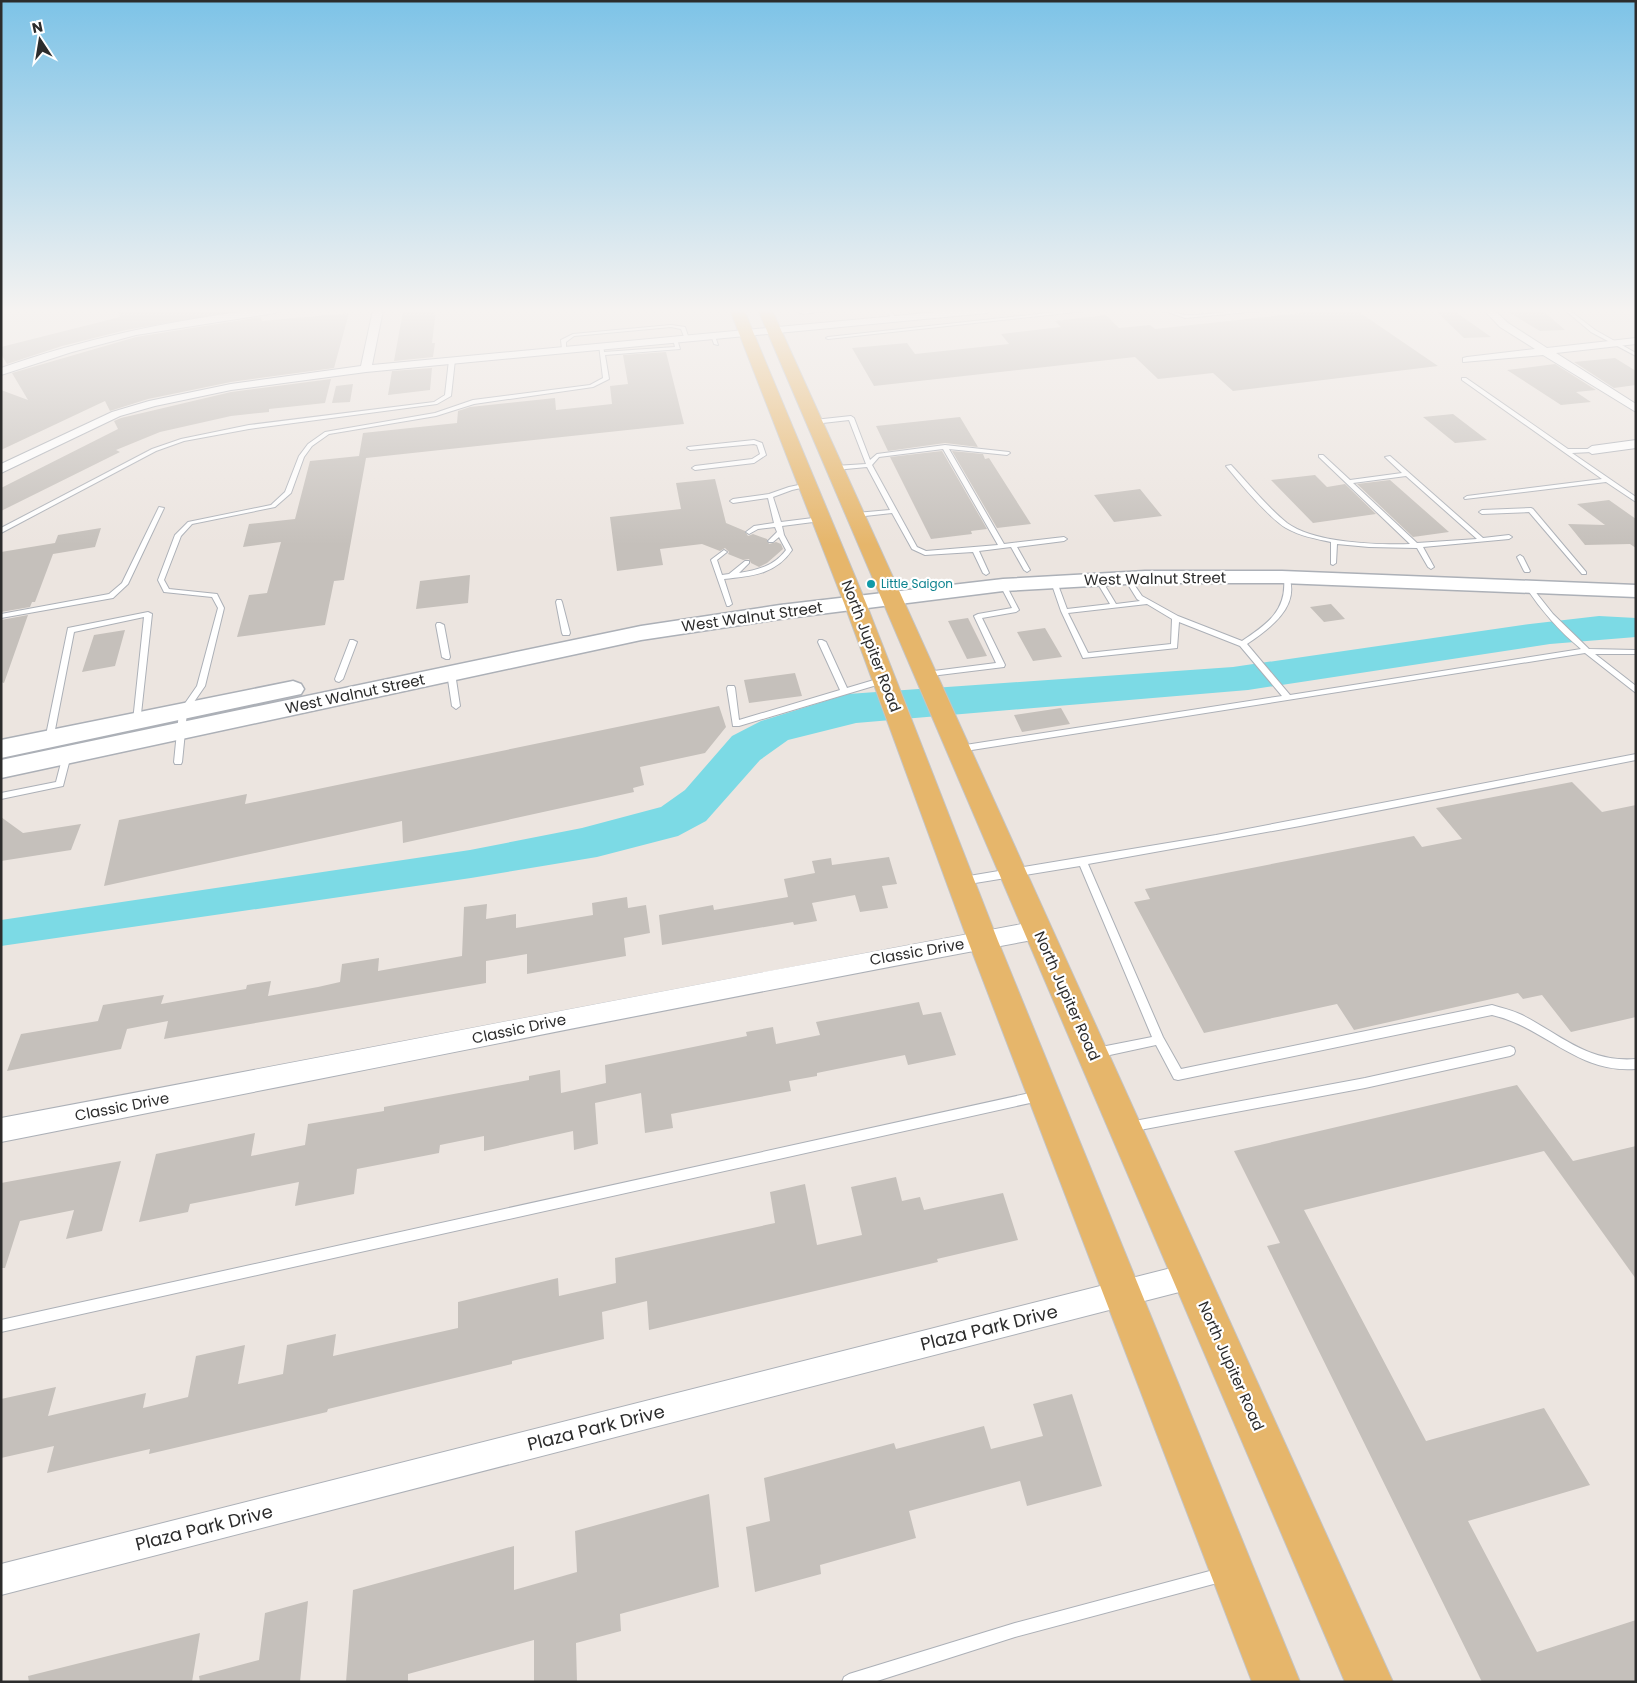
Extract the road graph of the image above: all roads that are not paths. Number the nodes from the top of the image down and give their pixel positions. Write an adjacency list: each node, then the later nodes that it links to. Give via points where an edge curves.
1 (223, 389): 23 (street, via 116,414)
2 (449, 389): 38 (lane, via 448,396 435,403 249,427 183,440 154,450)
3 (572, 389): 95 (lane, via 473,402 436,414 326,433 310,444 301,457 288,493 273,506 190,522 178,535 161,580 166,591 216,595 221,608 201,686)
4 (769, 389): 10 (main road, North Jupiter Road)
5 (799, 389): 9 (main road, North Jupiter Road)
6 (1478, 389): 15 (lane)
7 (1603, 389): 8 (street)
8 (1636, 409)
9 (814, 422): 10 (main road); 19 (lane, via 851,418); 22 (main road, North Jupiter Road)
10 (784, 425): 27 (main road, North Jupiter Road)
11 (1636, 444): 14 (street)
12 (945, 447): 16 (lane); 19 (lane, via 877,456); 46 (lane)
13 (690, 448): 21 (lane, via 754,442 760,444 763,455 754,462)
14 (1592, 450): 15 (lane)
15 (1566, 451): 25 (lane)
16 (1007, 454)
17 (1321, 456): 26 (lane)
18 (1388, 457): 24 (lane)
19 (869, 465): 22 (lane); 33 (lane)
20 (1229, 466): 44 (lane, via 1289,528)
21 (695, 468)
22 (835, 468): 35 (main road, North Jupiter Road)
23 (1, 469)
24 (1407, 474): 26 (lane); 42 (lane)
25 (1607, 480): 29 (lane); 31 (lane)
26 (1348, 482): 47 (lane)
27 (808, 486): 28 (lane); 36 (main road, North Jupiter Road)
28 (770, 496): 30 (lane); 37 (lane)
29 (1466, 498)
30 (733, 500)
31 (1636, 500)
32 (161, 508): 76 (lane, via 125,584 111,596)
33 (894, 511): 35 (lane); 48 (lane, via 914,548 925,553)
34 (1482, 512): 57 (lane, via 1532,510)
35 (856, 515): 67 (main road, North Jupiter Road)
36 (821, 519): 37 (lane); 69 (main road, North Jupiter Road)
37 (779, 529): 39 (lane, via 756,527); 43 (lane); 59 (lane, via 789,550 780,563 757,572)
38 (1, 532)
39 (749, 532)
40 (1509, 537): 42 (lane)
41 (1064, 539): 45 (lane)
42 (1482, 540): 47 (lane)
43 (771, 541)
44 (1334, 542): 47 (lane); 52 (lane)
45 (1013, 544): 46 (lane); 54 (lane)
46 (1002, 546): 48 (lane)
47 (1418, 546): 53 (lane)
48 (975, 550): 56 (lane)
49 (724, 552): 60 (lane, via 714,560)
50 (747, 562): 59 (lane)
51 (1269, 562): 52 (main road, West Walnut Street); 54 (main road, West Walnut Street, via 1130,562); 61 (main road, via 1254,568 1203,569)
52 (1333, 563): 53 (main road, West Walnut Street); 63 (main road, via 1291,570 1286,573)
53 (1431, 567): 55 (main road, West Walnut Street)
54 (1027, 570): 56 (main road, West Walnut Street)
55 (1525, 572): 57 (main road, West Walnut Street); 58 (main road, via 1537,582); 63 (main road, West Walnut Street, via 1444,583); 68 (main road, West Walnut Street); 74 (lane)
56 (986, 573): 67 (main road, West Walnut Street)
57 (1584, 573): 58 (main road, West Walnut Street)
58 (1630, 573)
59 (731, 576): 60 (lane)
60 (720, 577): 72 (lane)
61 (1181, 577): 62 (main road, West Walnut Street); 63 (main road, West Walnut Street)
62 (1128, 578): 64 (main road, West Walnut Street); 71 (lane, via 1139,597)
63 (1287, 578): 82 (lane, via 1289,585 1284,609 1270,625)
64 (1098, 579): 65 (main road, West Walnut Street); 73 (lane)
65 (1054, 582): 66 (main road, West Walnut Street); 75 (lane)
66 (1003, 585): 67 (main road, West Walnut Street); 87 (lane, via 1016,610 978,616 1001,665)
67 (889, 591): 69 (main road, West Walnut Street); 87 (main road, North Jupiter Road)
68 (1636, 591)
69 (852, 595): 72 (main road, West Walnut Street); 85 (main road, West Walnut Street); 88 (main road, North Jupiter Road)
70 (559, 602): 79 (lane)
71 (1148, 602): 73 (lane); 77 (lane)
72 (729, 604): 79 (main road, West Walnut Street)
73 (1114, 606): 75 (lane)
74 (1541, 607): 83 (lane)
75 (1064, 611): 77 (lane, via 1086,656 1174,646)
76 (1, 616)
77 (1176, 618): 82 (lane)
78 (440, 624): 85 (lane)
79 (561, 634): 85 (main road, West Walnut Street)
80 (353, 642): 86 (lane)
81 (822, 642): 90 (lane)
82 (1243, 644): 92 (lane)
83 (1583, 648): 84 (lane); 91 (lane); 92 (lane)
84 (1636, 652)
85 (448, 665): 86 (main road, West Walnut Street); 93 (lane); 95 (main road, West Walnut Street, via 350,683 328,700)
86 (339, 679): 95 (main road, West Walnut Street)
87 (928, 679): 97 (main road, North Jupiter Road)
88 (885, 682): 90 (lane); 106 (main road, North Jupiter Road)
89 (732, 688): 90 (lane, via 736,724)
90 (844, 690)
91 (1636, 690)
92 (1285, 695): 97 (lane)
93 (456, 706)
94 (137, 721): 95 (main road, West Walnut Street); 96 (main road, West Walnut Street); 96 (lane, via 148,614 71,630)
95 (182, 722): 99 (main road, West Walnut Street); 101 (lane)
96 (48, 740): 98 (main road, West Walnut Street)
97 (957, 746): 105 (main road, North Jupiter Road)
98 (1, 750)
99 (67, 755): 102 (main road, West Walnut Street); 103 (lane, via 60,784)
100 (1636, 757): 104 (lane)
101 (178, 762)
102 (1, 769)
103 (1, 796)
104 (1083, 863): 105 (lane); 109 (lane)
105 (1013, 874): 106 (lane); 107 (main road, North Jupiter Road)
106 (960, 882): 108 (main road, North Jupiter Road)
107 (1038, 930): 108 (street, Classic Drive); 111 (main road, North Jupiter Road)
108 (983, 940): 113 (main road, North Jupiter Road); 115 (street, Classic Drive)
109 (1159, 1040): 111 (lane); 112 (lane, via 1178,1075 1492,1010 1516,1016 1580,1054 1605,1062)
110 (1510, 1051): 114 (lane, via 1365,1083)
111 (1093, 1053): 114 (main road, North Jupiter Road)
112 (1636, 1064)
113 (1044, 1095): 117 (main road, North Jupiter Road); 118 (lane)
114 (1126, 1128): 116 (main road, North Jupiter Road)
115 (1, 1130)
116 (1192, 1276): 117 (street, Plaza Park Drive); 123 (main road, North Jupiter Road)
117 (1122, 1294): 119 (main road, North Jupiter Road); 120 (street, Plaza Park Drive)
118 (1, 1326)
119 (1232, 1572): 121 (lane, via 1015,1630); 122 (main road, North Jupiter Road)
120 (1, 1580)
121 (849, 1682)
122 (1276, 1682)
123 (1369, 1682)

